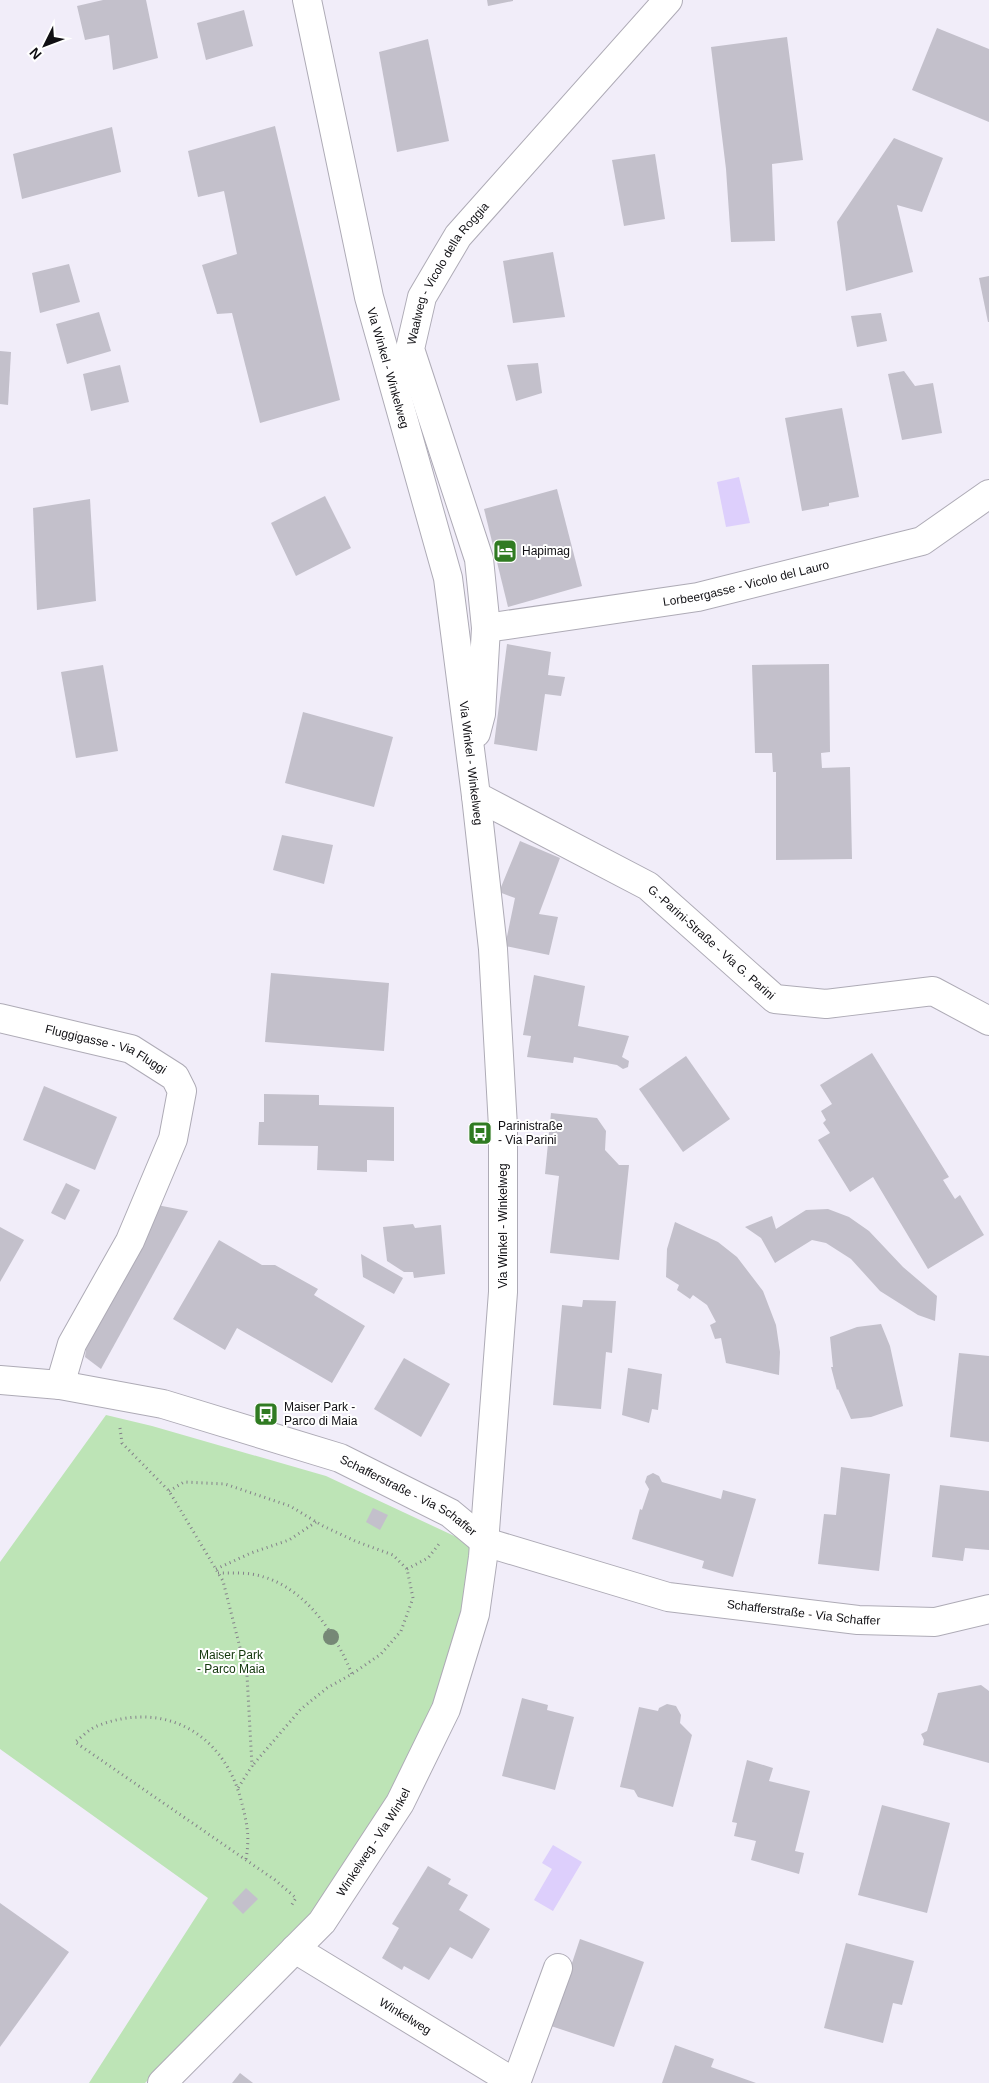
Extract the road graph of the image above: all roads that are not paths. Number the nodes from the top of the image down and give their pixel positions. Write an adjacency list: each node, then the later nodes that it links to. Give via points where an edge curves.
1 (307, 0): 5 (street, Via Winkel - Winkelweg, via 369,297 448,578)
2 (668, 0): 4 (street, Waalweg - Vicolo della Roggia, via 458,236 422,297 410,349 479,559)
3 (989, 494): 4 (street, Lorbeergasse - Vicolo del Lauro, via 922,541 698,597)
4 (486, 628): 5 (street, Waalweg - Vicolo della Roggia, via 482,714)
5 (470, 753): 6 (street, Via Winkel - Winkelweg)
6 (476, 796): 8 (street, G.-Parini-Straße - Via G. Parini, via 648,886 775,999 826,1004 933,991); 11 (street, Via Winkel - Winkelweg, via 493,949 503,1127 502,1292)
7 (0, 1018): 10 (street, Fluggigasse - Via Fluggi, via 132,1049 175,1076 182,1091 173,1140 130,1241 72,1344)
8 (989, 1021)
9 (0, 1380): 10 (street, Schafferstraße - Via Schaffer)
10 (60, 1385): 11 (street, Schafferstraße - Via Schaffer, via 163,1404 340,1458 450,1513)
11 (484, 1542): 12 (street, Schafferstraße - Via Schaffer, via 668,1597 858,1620 935,1622); 13 (street, Winkelweg - Via Winkel, via 475,1614 446,1709 400,1803 322,1922)
12 (989, 1609)
13 (295, 1949): 15 (street, Winkelweg - Via Winkel); 16 (street, Winkelweg)
14 (558, 1968): 16 (street, Winkelweg)
15 (162, 2083)
16 (515, 2083)

